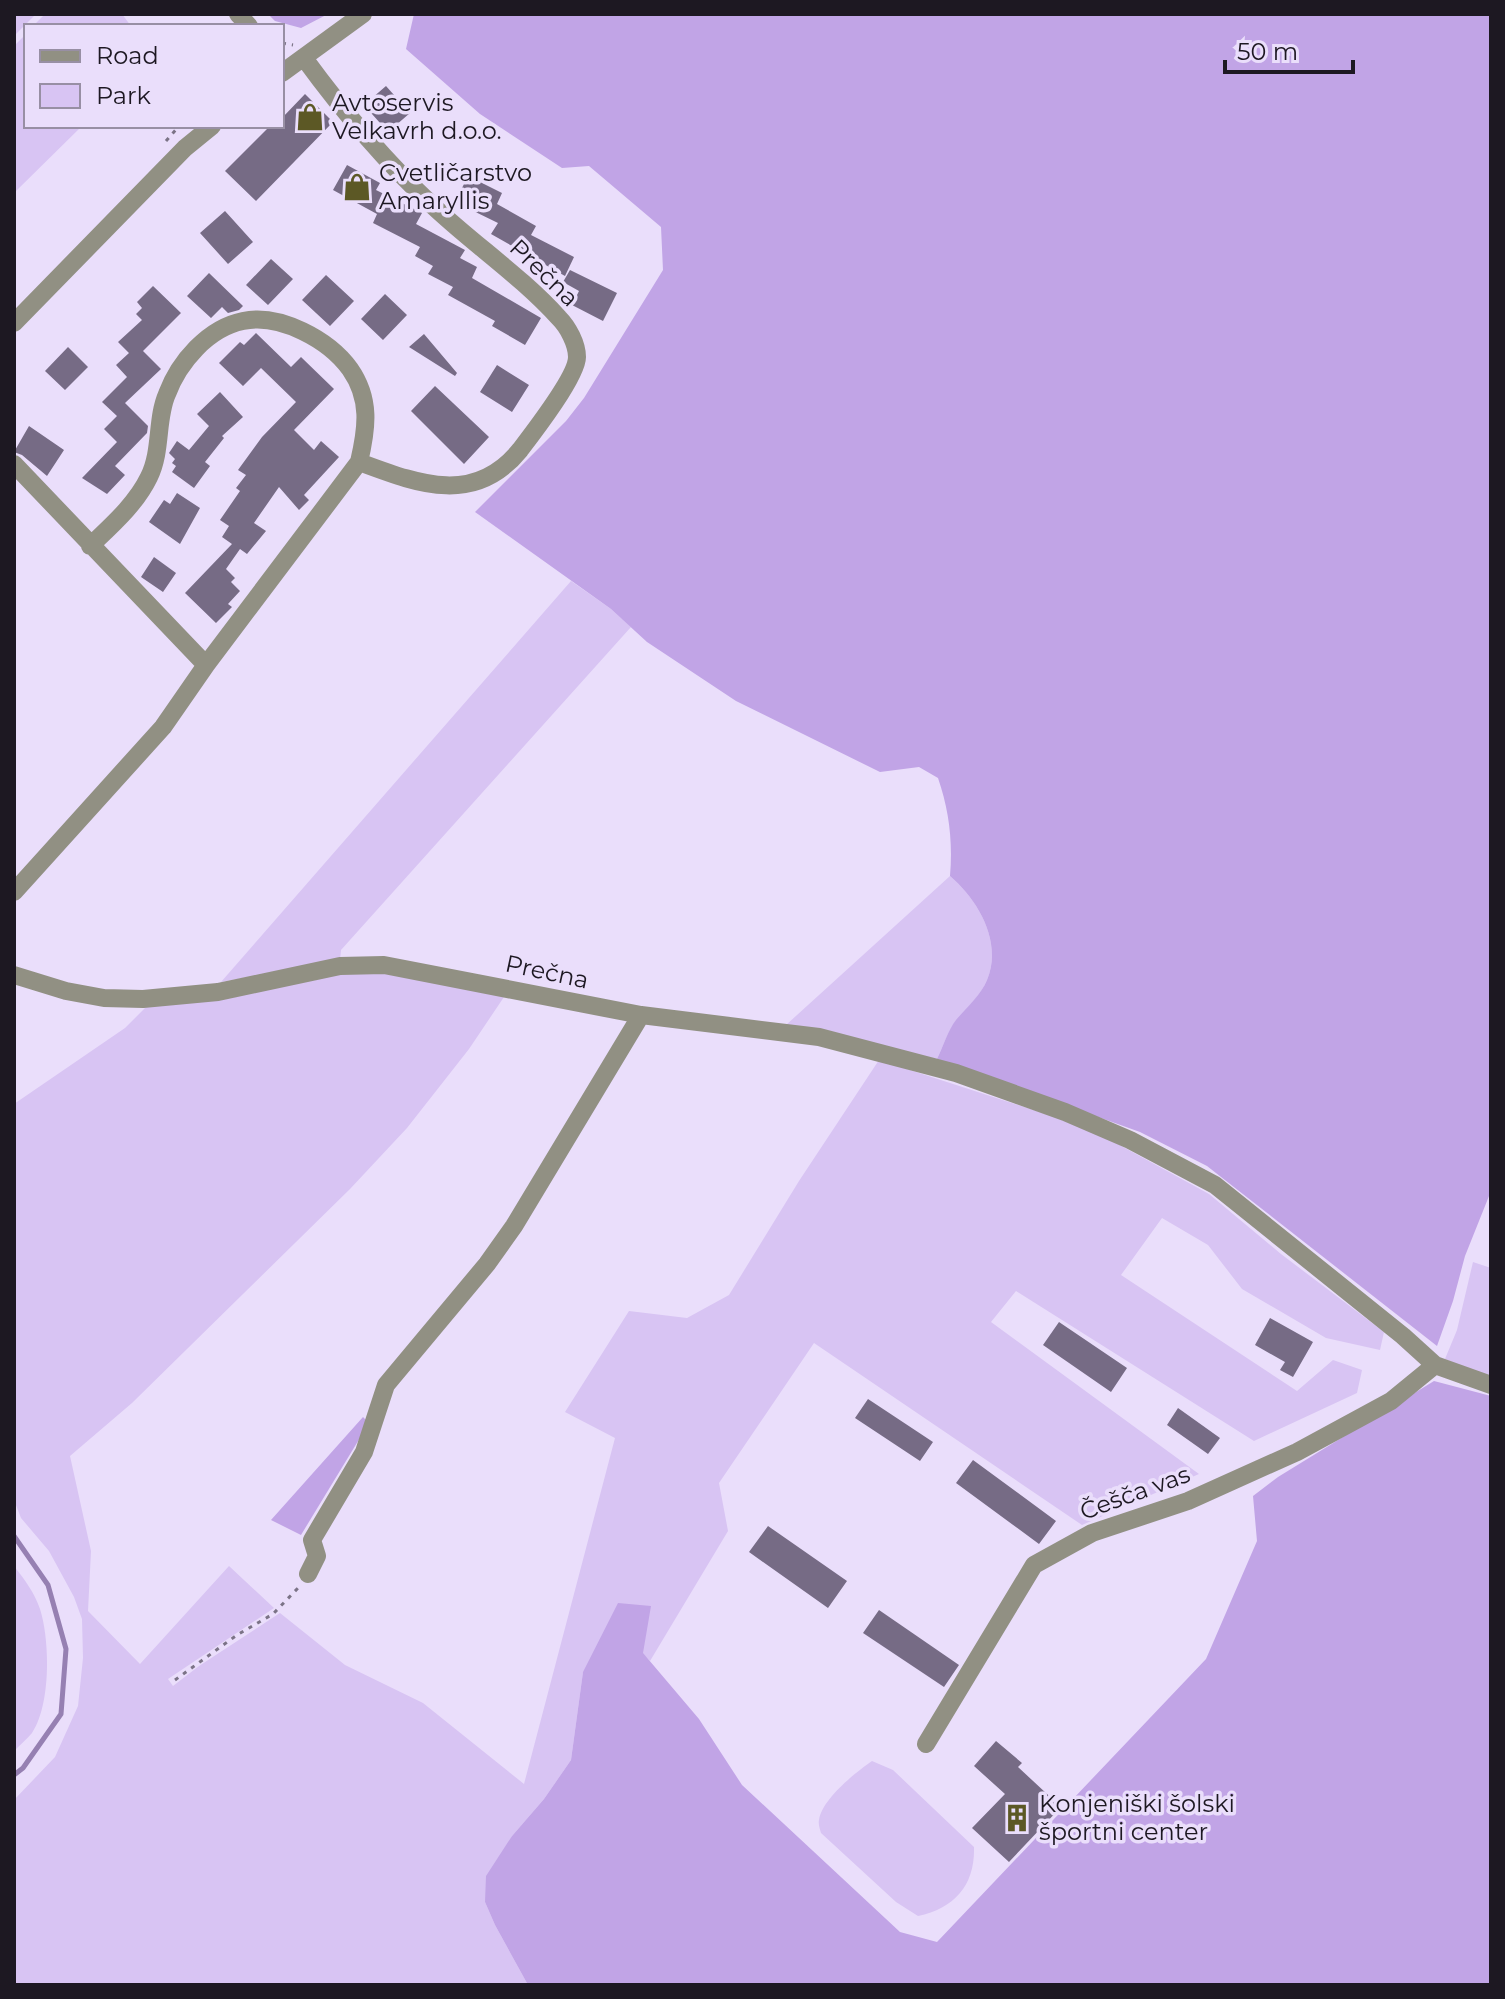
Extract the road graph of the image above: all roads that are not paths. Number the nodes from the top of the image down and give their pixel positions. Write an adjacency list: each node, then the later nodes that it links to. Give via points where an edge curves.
1 (363, 14): 2 (street)
2 (289, 65): 7 (street, Prečna, via 347,115 431,204 563,322 577,358 517,453 497,472 470,485 434,486)
3 (210, 128): 4 (street)
4 (29, 307): 5 (street); 6 (street)
5 (14, 323)
6 (14, 338)
7 (359, 462): 9 (street, via 367,429 365,401 347,366 298,328 243,321 197,346 181,365 165,396 150,475 132,505); 10 (street)
8 (14, 464): 9 (street)
9 (90, 546): 10 (street)
10 (206, 665): 11 (street, via 163,727)
11 (14, 892)
12 (14, 975): 13 (street, Prečna, via 66,991 143,999 218,992 340,966 384,965)
13 (641, 1015): 14 (street, Prečna, via 819,1037 956,1073 1130,1140 1215,1185); 16 (street, via 514,1226 386,1385 364,1452 312,1540 317,1556)
14 (1435, 1365): 15 (street); 17 (street, Češča vas, via 1391,1401 1297,1452 1188,1501 1092,1533 1034,1565)
15 (1491, 1385)
16 (308, 1574)
17 (926, 1744)

